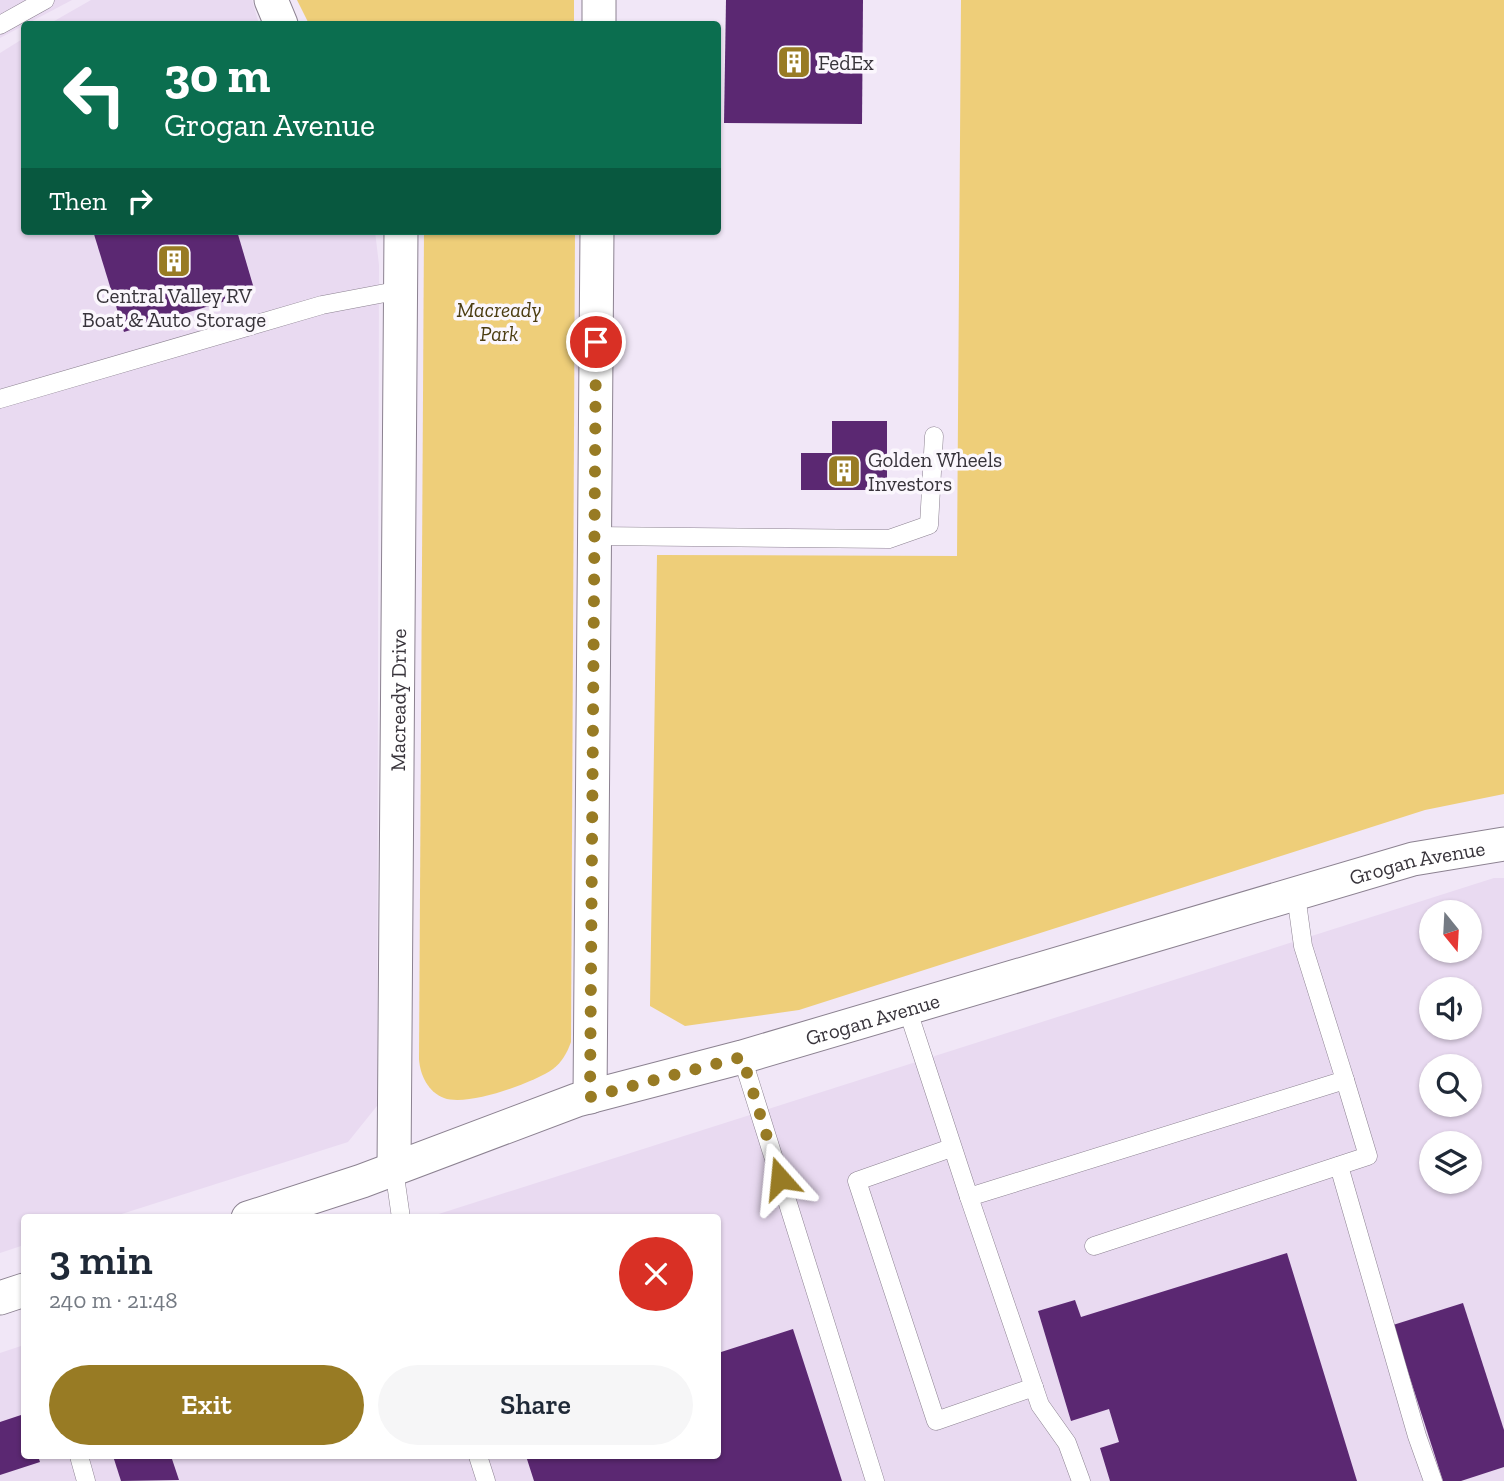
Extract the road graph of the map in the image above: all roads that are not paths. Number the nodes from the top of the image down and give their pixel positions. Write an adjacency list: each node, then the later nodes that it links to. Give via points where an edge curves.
1 (45, 0): 6 (lane)
2 (271, 0): 4 (street)
3 (598, 0): 5 (street)
4 (280, 21)
5 (599, 21)
6 (0, 25)
7 (401, 235): 9 (street, Macready Drive)
8 (597, 235): 12 (street)
9 (401, 290): 10 (lane, via 322,305); 21 (street, Macready Drive)
10 (0, 399)
11 (934, 436): 12 (lane, via 929,525 889,539)
12 (595, 536): 18 (street)
13 (1504, 844): 14 (street, Grogan Avenue, via 1413,859)
14 (1296, 895): 15 (street, Grogan Avenue); 17 (lane, via 1303,946)
15 (907, 1008): 16 (street, Grogan Avenue); 19 (lane)
16 (742, 1057): 18 (street, Grogan Avenue); 33 (lane)
17 (1345, 1080): 20 (lane, via 1368,1156); 22 (lane)
18 (590, 1097): 21 (street, Grogan Avenue)
19 (951, 1148): 22 (lane); 28 (lane, via 857,1181 936,1421)
20 (1339, 1166): 25 (lane); 35 (lane)
21 (394, 1169): 23 (street, Grogan Avenue); 24 (lane)
22 (970, 1198): 28 (lane)
23 (260, 1214)
24 (400, 1214)
25 (1094, 1246)
26 (21, 1291): 27 (street)
27 (0, 1298)
28 (1034, 1387): 34 (lane, via 1040,1405 1067,1443)
29 (80, 1459): 31 (lane)
30 (479, 1459): 32 (lane)
31 (86, 1481)
32 (486, 1481)
33 (875, 1481)
34 (1081, 1481)
35 (1433, 1481)

